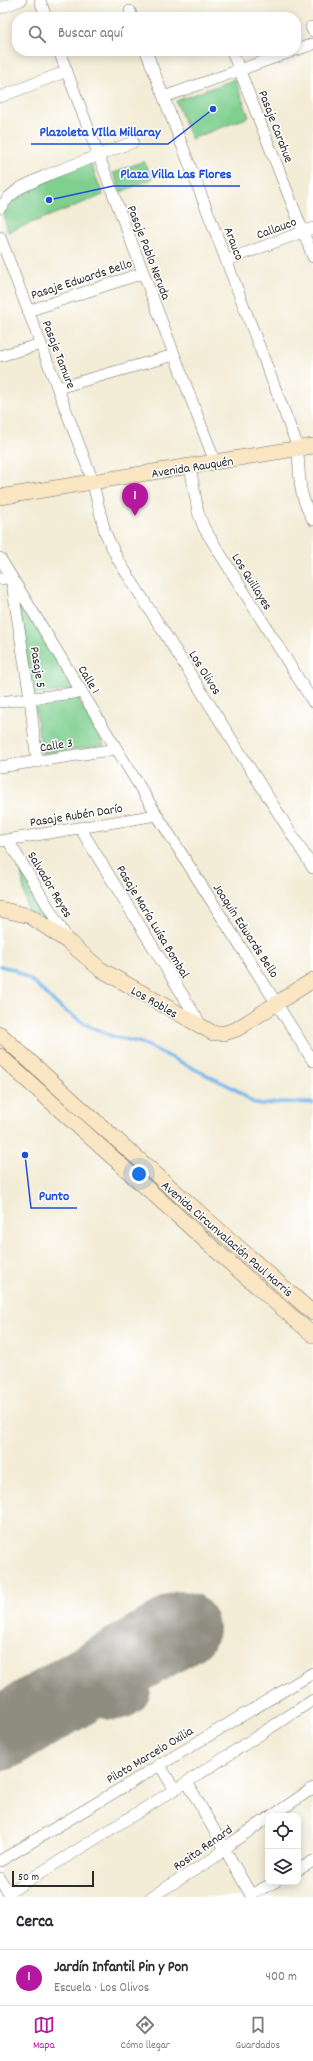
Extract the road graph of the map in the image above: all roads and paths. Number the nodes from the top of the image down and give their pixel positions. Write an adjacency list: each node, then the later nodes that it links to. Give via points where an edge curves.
1 (21, 0): 3 (street)
2 (40, 0): 4 (street)
3 (0, 8)
4 (44, 12)
5 (313, 44): 6 (street)
6 (301, 48)
7 (61, 56): 12 (street, Pasaje Pablo Neruda)
8 (148, 56): 13 (street, Arauco)
9 (234, 56): 11 (street, Pasaje Carahue)
10 (278, 56): 11 (street)
11 (240, 69): 13 (street); 18 (street, Pasaje Carahue)
12 (67, 71): 14 (street); 16 (street, Pasaje Pablo Neruda)
13 (164, 96): 21 (street, Arauco)
14 (0, 97)
15 (134, 142): 16 (street)
16 (99, 156): 17 (street, via 20,188); 22 (street, Pasaje Pablo Neruda)
17 (0, 208)
18 (308, 230): 20 (street, Pasaje Carahue); 21 (street, Callauco)
19 (0, 236): 23 (street, Pasaje Tamure)
20 (313, 257)
21 (226, 260): 28 (street, Arauco)
22 (143, 273): 23 (street, Pasaje Edwards Bello); 25 (street, Pasaje Pablo Neruda)
23 (28, 310): 24 (street, Pasaje Tamure)
24 (41, 344): 26 (street); 27 (street, Pasaje Tamure)
25 (174, 355): 27 (street); 30 (street, Pasaje Pablo Neruda)
26 (0, 356)
27 (58, 388): 32 (street, Pasaje Tamure)
28 (297, 446): 29 (main road, Avenida Rauquén); 30 (main road, Avenida Rauquén); 34 (street, Arauco, via 299,486)
29 (313, 446)
30 (215, 462): 31 (main road, Avenida Rauquén)
31 (190, 466): 32 (main road, Avenida Rauquén); 40 (street, Los Quillayes, via 198,512 204,528)
32 (92, 482): 33 (main road, Avenida Rauquén); 47 (street, Los Olivos, via 105,532 117,558)
33 (0, 497)
34 (313, 520)
35 (0, 558): 36 (street, Calle 1)
36 (6, 578): 37 (street, Calle 1); 38 (street, Pasaje 5)
37 (82, 692): 38 (street); 41 (street, Calle 1)
38 (30, 698): 39 (street); 42 (street, Pasaje 5)
39 (0, 702)
40 (313, 702)
41 (116, 749): 42 (street, Calle 3); 44 (street, Calle 1)
42 (37, 762): 43 (street, Calle 3)
43 (0, 767)
44 (157, 815): 45 (street, Pasaje Rubén Darío); 51 (street, Joaquín Edwards Bello)
45 (80, 828): 46 (street, Pasaje Rubén Darío); 52 (street, Pasaje María Luísa Bombal)
46 (4, 840): 49 (street, Salvador Reyes)
47 (313, 868)
48 (0, 909): 49 (main road, Los Robles, via 30,916)
49 (70, 943): 52 (main road, Los Robles, via 100,969)
50 (313, 980): 51 (main road, Los Robles)
51 (277, 1003): 52 (main road, Los Robles, via 231,1032 219,1034); 55 (street, Joaquín Edwards Bello)
52 (203, 1028)
53 (0, 1034): 56 (main road, Avenida Circunvalación Paul Harris)
54 (0, 1056): 57 (main road, Avenida Circunvalación Paul Harris)
55 (313, 1061)
56 (313, 1313)
57 (313, 1335)
58 (313, 1673): 60 (street, Piloto Marcelo Oxilia)
59 (313, 1700): 61 (street)
60 (159, 1764): 63 (street); 67 (street, Piloto Marcelo Oxilia)
61 (187, 1782): 63 (street); 66 (street)
62 (313, 1788): 64 (street)
63 (175, 1790): 72 (street)
64 (276, 1813)
65 (265, 1820): 66 (street, Rosita Renard)
66 (224, 1850): 73 (street); 74 (street, Rosita Renard)
67 (0, 1861)
68 (313, 1861): 69 (street)
69 (301, 1868)
70 (0, 1878): 72 (street)
71 (270, 1885): 73 (street)
72 (9, 1895)
73 (252, 1896)
74 (151, 1897)

